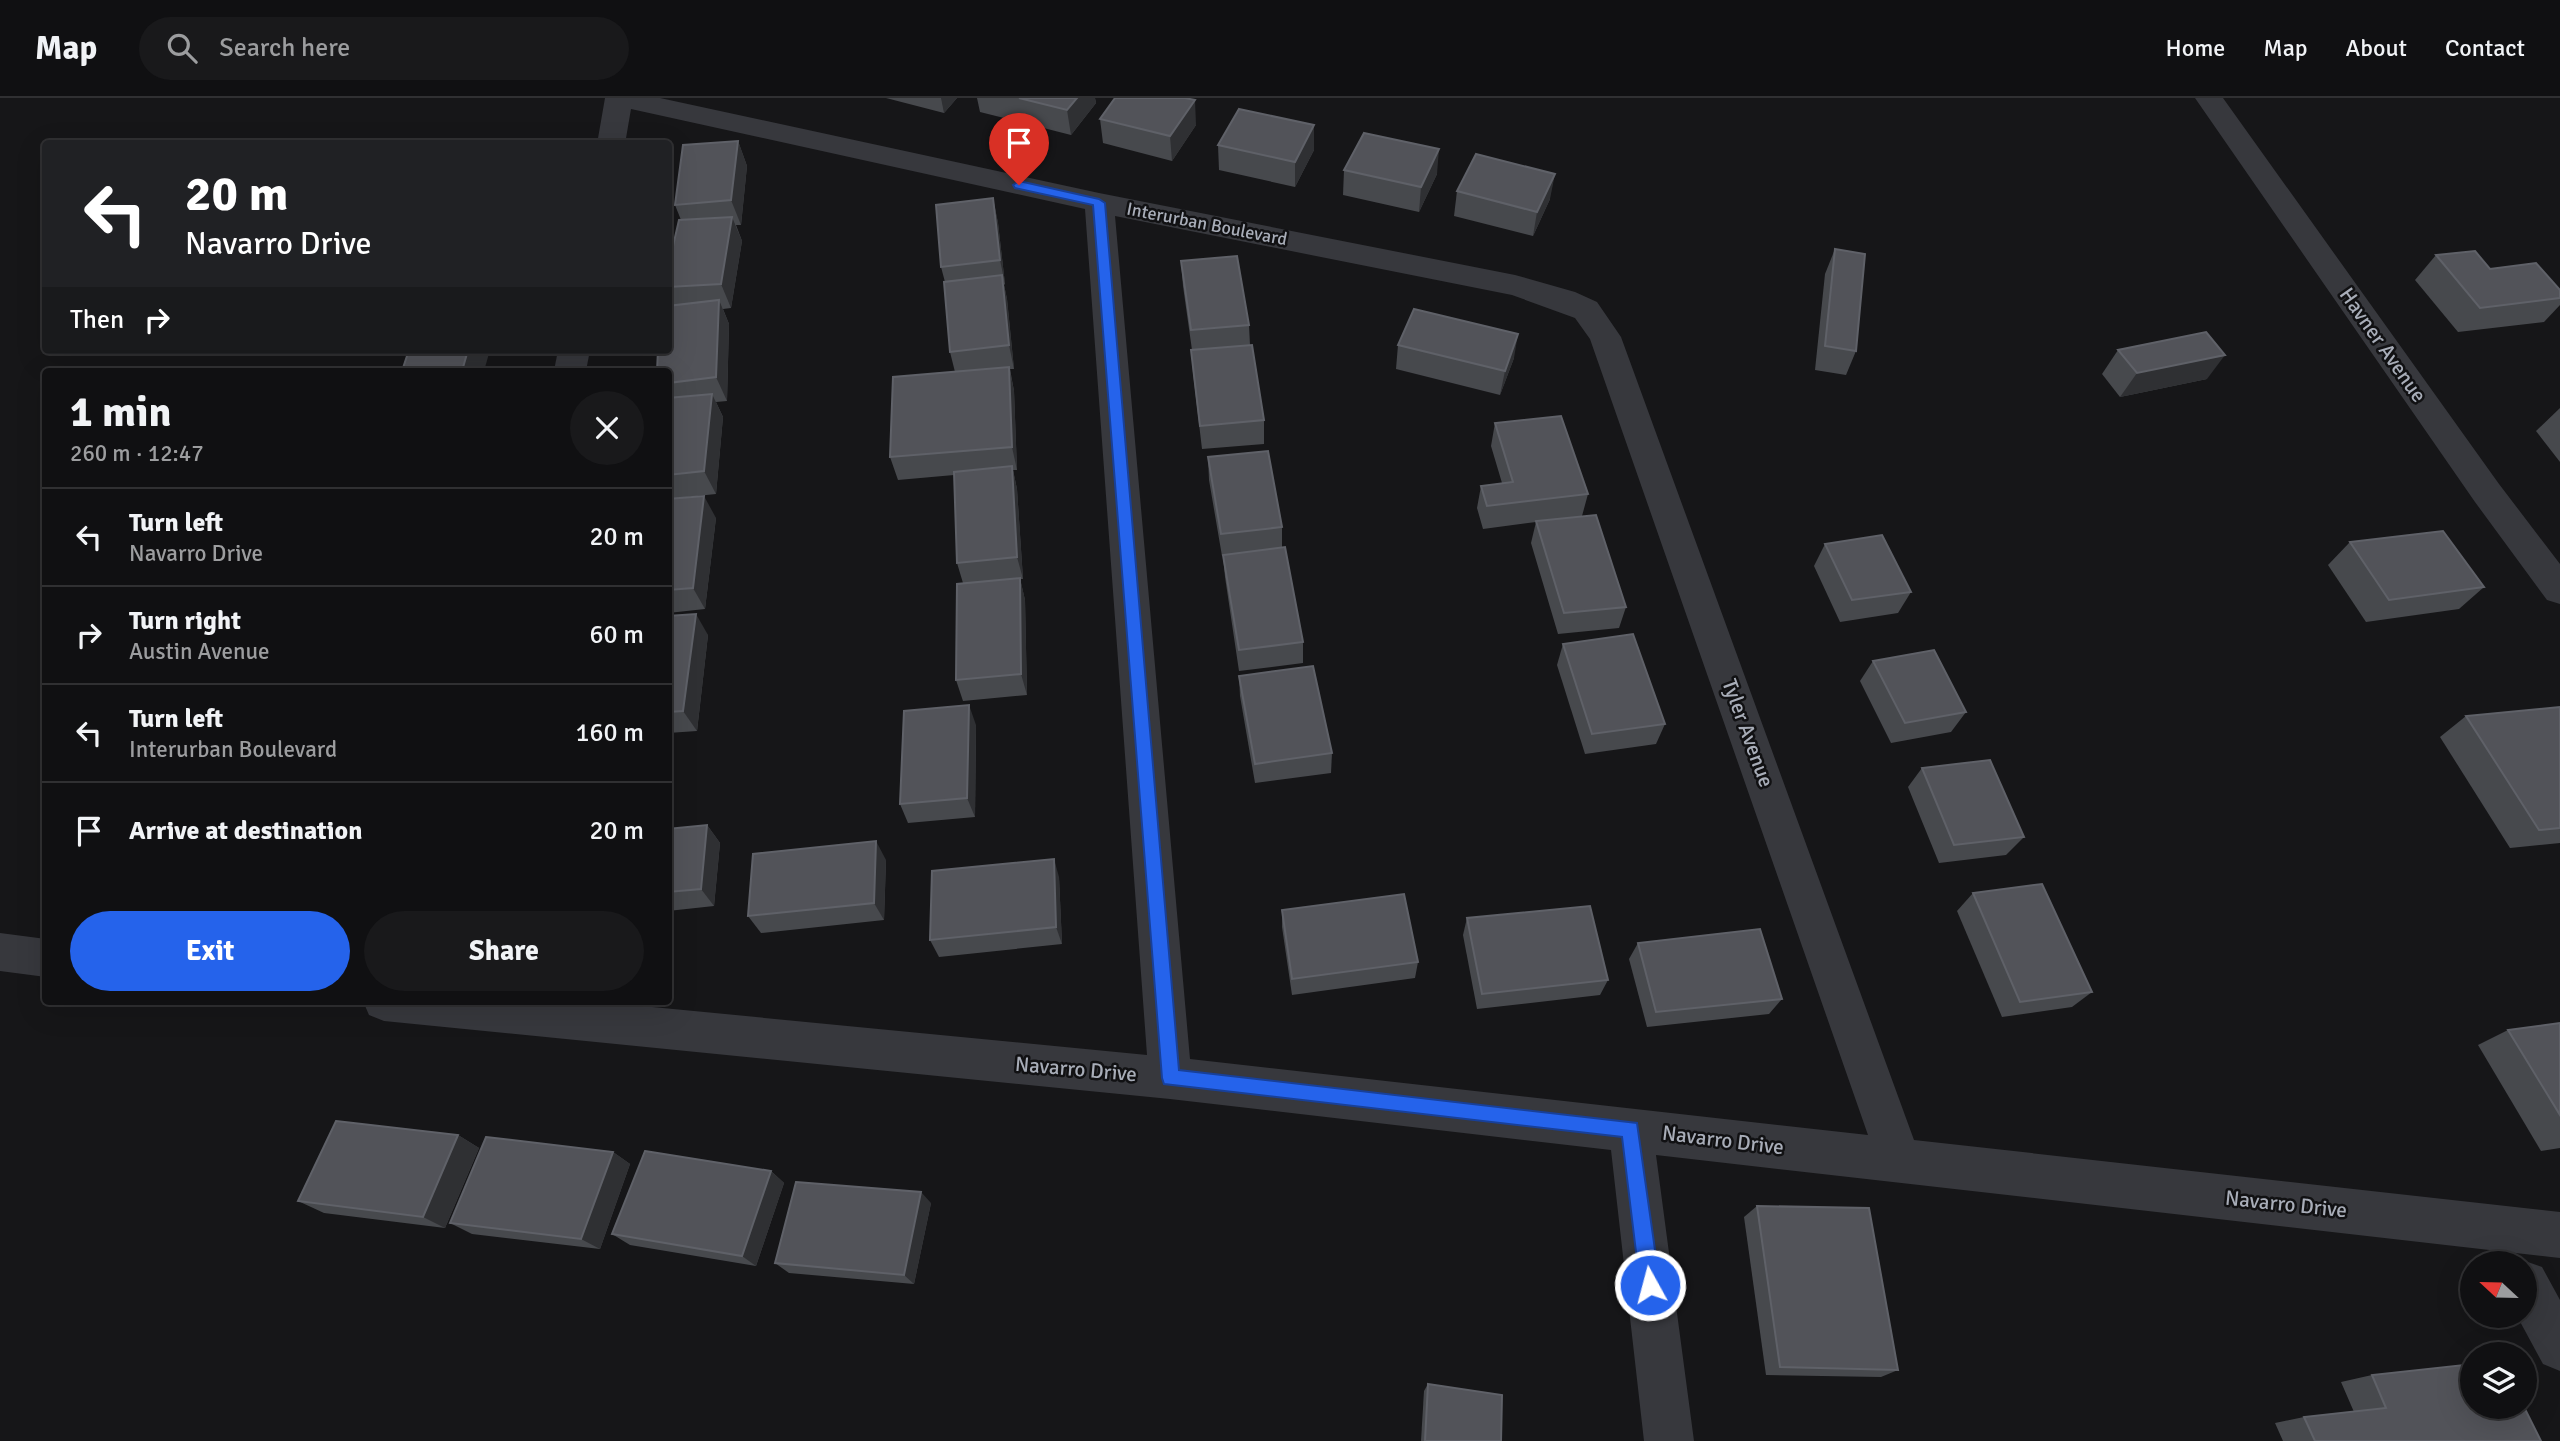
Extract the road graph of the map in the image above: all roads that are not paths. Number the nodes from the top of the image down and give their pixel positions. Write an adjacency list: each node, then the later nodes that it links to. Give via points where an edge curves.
1 (620, 98): 3 (street); 4 (street, Interurban Boulevard)
2 (2209, 98): 6 (street, Havner Avenue)
3 (612, 140)
4 (1099, 203): 5 (street, Interurban Boulevard, via 1515,285); 10 (street)
5 (1586, 310): 12 (street, Tyler Avenue, via 1610,349)
6 (2560, 590)
7 (0, 952): 8 (street)
8 (42, 957)
9 (455, 1005): 10 (street, Navarro Drive)
10 (1171, 1078): 11 (street, Navarro Drive)
11 (1630, 1129): 12 (street, Navarro Drive); 17 (street)
12 (1899, 1160): 14 (street, Navarro Drive)
13 (2560, 1235): 14 (street, Navarro Drive)
14 (2504, 1245)
15 (2538, 1307): 16 (street)
16 (2560, 1347)
17 (1669, 1441)

